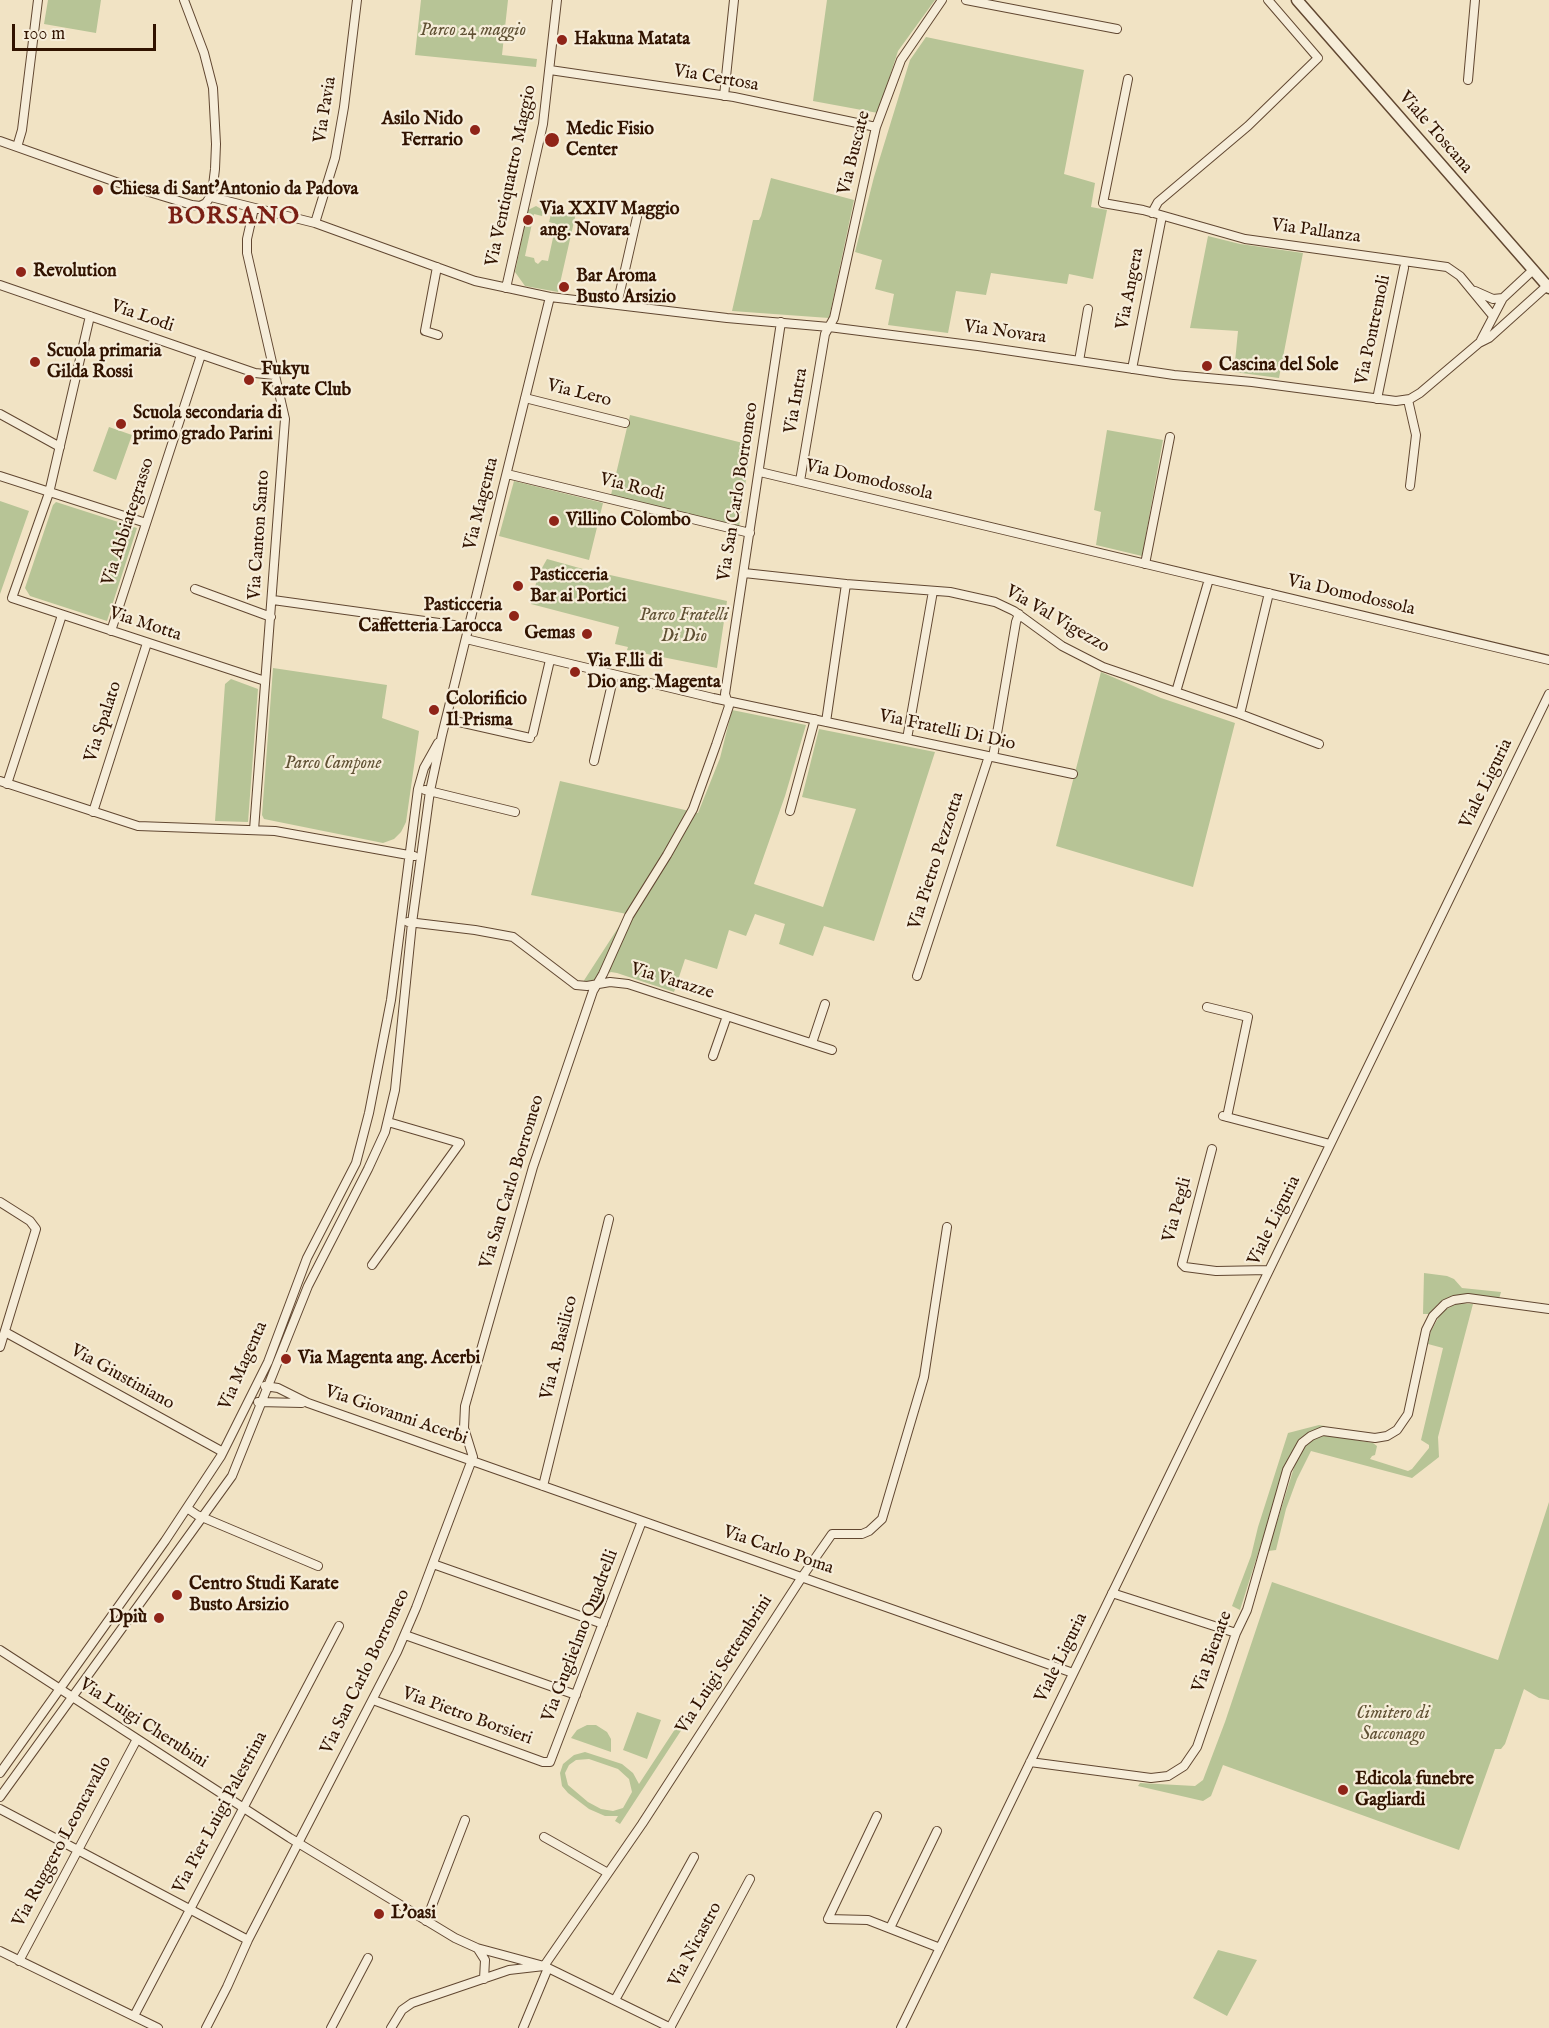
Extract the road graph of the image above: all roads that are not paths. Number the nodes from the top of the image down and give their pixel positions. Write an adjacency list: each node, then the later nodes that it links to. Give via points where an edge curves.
1 (38, 0): 18 (street)
2 (184, 0): 19 (street, via 213,88 216,144)
3 (357, 0): 24 (street, Via Pavia, via 335,158)
4 (557, 0): 12 (street, Via Ventiquattro Maggio)
5 (734, 0): 15 (street)
6 (942, 0): 16 (street, Via Buscate, via 900,60)
7 (966, 0): 11 (street)
8 (1268, 0): 21 (street, via 1318,58 1253,122 1158,202)
9 (1297, 0): 27 (street, Viale Toscana)
10 (1475, 0): 14 (street)
11 (1117, 29)
12 (550, 70): 15 (street, Via Certosa); 31 (street, Via Ventiquattro Maggio, via 543,124)
13 (1128, 78): 21 (street, Via Pallanza, via 1103,203)
14 (1468, 80)
15 (724, 96): 16 (street, Via Certosa)
16 (876, 127): 40 (street, Via Buscate)
17 (0, 141): 18 (street)
18 (17, 147): 19 (street, via 192,205 204,204)
19 (211, 197): 20 (street, Via Novara)
20 (254, 208): 24 (street, Via Novara); 46 (street, Via Canton Santo, via 247,250)
21 (1152, 213): 22 (street, Via Pallanza)
22 (1162, 216): 30 (street, Via Pallanza, via 1245,239 1448,267); 45 (street, Via Angera)
23 (637, 217): 34 (street)
24 (315, 223): 25 (street, Via Novara)
25 (437, 267): 31 (street, Via Novara); 41 (street, via 425,331)
26 (1404, 268): 48 (street, Via Pontremoli)
27 (1533, 270): 29 (street, Viale Toscana); 33 (street)
28 (0, 285): 37 (street, Via Lodi)
29 (1548, 286): 38 (street)
30 (1470, 287): 33 (street, Via Pallanza, via 1487,297); 36 (street, Via Pallanza)
31 (506, 288): 32 (street, Via Novara)
32 (550, 297): 34 (street, Via Novara); 47 (street, Via Magenta)
33 (1503, 298): 36 (street)
34 (617, 305): 39 (street, Via Novara)
35 (1088, 309): 44 (street)
36 (1495, 312): 38 (street); 42 (street)
37 (90, 316): 43 (street, Via Lodi); 53 (street)
38 (1509, 317): 42 (street)
39 (782, 322): 40 (street, Via Novara); 54 (street, Via San Carlo Borromeo)
40 (829, 327): 44 (street, Via Novara); 57 (street, Via Intra)
41 (438, 335)
42 (1479, 343): 49 (street)
43 (201, 355): 46 (street, Via Lodi, via 255,373); 60 (street, Via Abbiategrasso)
44 (1078, 361): 45 (street, Via Novara)
45 (1132, 369): 48 (street, Via Novara)
46 (274, 375): 69 (street, Via Canton Santo, via 285,418)
47 (525, 398): 51 (street, Via Lero); 55 (street, Via Magenta)
48 (1377, 399): 49 (street, Via Novara)
49 (1408, 400): 58 (street, via 1416,435)
50 (0, 414): 53 (street)
51 (625, 423)
52 (1170, 437): 62 (street)
53 (60, 447): 59 (street)
54 (760, 472): 57 (street, Via Domodossola); 61 (street, Via San Carlo Borromeo)
55 (507, 474): 61 (street, Via Rodi); 73 (street, Via Magenta)
56 (0, 476): 59 (street)
57 (800, 482): 62 (street, Via Domodossola)
58 (1410, 486)
59 (49, 493): 60 (street); 71 (street, Via Motta, via 12,597)
60 (146, 523): 74 (street, Via Abbiategrasso)
61 (750, 533): 63 (street, Via San Carlo Borromeo)
62 (1145, 564): 64 (street, Via Domodossola)
63 (744, 573): 65 (street, Via Val Vigezzo); 83 (street, Via San Carlo Borromeo)
64 (1209, 579): 68 (street, Via Domodossola); 81 (street)
65 (846, 584): 67 (street, Via Val Vigezzo); 87 (street)
66 (195, 589): 72 (street, Via Canton Santo)
67 (933, 591): 70 (street, Via Val Vigezzo, via 987,599); 89 (street)
68 (1269, 593): 78 (street, Via Domodossola); 84 (street)
69 (273, 600): 72 (street, Via Canton Santo); 73 (street)
70 (1018, 614): 81 (street, Via Val Vigezzo, via 1084,658); 91 (street, Via Pietro Pezzotta)
71 (62, 615): 74 (street, Via Motta); 94 (street)
72 (271, 616): 80 (street, Via Canton Santo)
73 (468, 627): 75 (street, Via Magenta)
74 (111, 631): 76 (street, Via Motta)
75 (466, 639): 77 (street, Via Fratelli Di Dio); 85 (street, Via Magenta)
76 (147, 643): 80 (street, Via Motta); 98 (street, Via Spalato)
77 (550, 660): 79 (street, Via Fratelli Di Dio); 85 (street, via 531,736)
78 (1549, 660)
79 (614, 675): 83 (street, Via Fratelli Di Dio); 92 (street)
80 (265, 681): 100 (street, Via Canton Santo)
81 (1176, 692): 84 (street, Via Val Vigezzo)
82 (1549, 694): 114 (street, Viale Liguria)
83 (727, 700): 86 (street, Via Fratelli Di Dio); 106 (street, Via San Carlo Borromeo, via 728,708 696,803 629,916)
84 (1240, 714): 90 (street, Via Val Vigezzo)
85 (446, 719): 88 (street, Via Magenta)
86 (815, 719): 87 (street, Via Fratelli Di Dio); 97 (street)
87 (826, 722): 89 (street, Via Fratelli Di Dio)
88 (442, 735): 95 (street, Via Magenta, via 424,768); 96 (street, Via Magenta)
89 (907, 739): 91 (street, Via Fratelli Di Dio)
90 (1318, 744)
91 (991, 757): 93 (street, Via Fratelli Di Dio); 105 (street, Via Pietro Pezzotta)
92 (594, 761)
93 (1073, 774)
94 (3, 782): 98 (street)
95 (418, 789): 96 (street); 101 (street, Via Magenta)
96 (430, 791): 99 (street); 102 (street, Via Magenta)
97 (790, 811)
98 (93, 812): 100 (street, via 138,826)
99 (515, 812)
100 (254, 830): 101 (street, via 287,832)
101 (410, 856): 102 (street); 103 (street, Via Magenta)
102 (420, 857): 104 (street, Via Magenta)
103 (401, 922): 104 (street); 116 (street, Via Magenta, via 390,1005)
104 (412, 923): 106 (street, Via Varazze, via 513,937 571,982 582,986); 113 (street, Via Magenta, via 395,1090)
105 (917, 976)
106 (598, 984): 109 (street, Via Varazze, via 628,984); 132 (street, Via San Carlo Borromeo, via 532,1167 466,1403 463,1421)
107 (825, 1004): 110 (street)
108 (1207, 1007): 114 (street, via 1248,1019 1225,1117)
109 (727, 1016): 110 (street, Via Varazze); 112 (street, Via Varazze)
110 (812, 1044): 111 (street, Via Varazze)
111 (832, 1050)
112 (714, 1056)
113 (388, 1122): 117 (street, Via Magenta); 121 (street, via 460,1143)
114 (1330, 1144): 122 (street, Viale Liguria)
115 (1212, 1149): 122 (street, Via Pegli, via 1182,1264 1216,1271)
116 (356, 1163): 117 (street); 126 (street, Via Magenta, via 302,1268)
117 (368, 1169): 127 (street, Via Magenta, via 308,1286)
118 (0, 1202): 124 (street, via 36,1229)
119 (609, 1219): 133 (street, Via A. Basilico)
120 (947, 1227): 139 (street, Via Luigi Settembrini, via 924,1377 882,1519 862,1534 832,1534)
121 (372, 1265)
122 (1269, 1269): 140 (street, Viale Liguria)
123 (1549, 1309): 143 (street, Via Bienate, via 1466,1298 1448,1303 1437,1311 1427,1327 1408,1414 1397,1430 1370,1438 1323,1431 1302,1443 1287,1470 1247,1610)
124 (5, 1332): 125 (street); 131 (street, Via Giustiniano)
125 (0, 1347)
126 (257, 1384): 127 (street); 128 (street, Via Magenta)
127 (269, 1386): 129 (street, Via Magenta); 130 (street)
128 (251, 1396): 129 (street); 131 (street, Via Magenta)
129 (262, 1402): 130 (street); 135 (street, Via Magenta, via 234,1471)
130 (308, 1403): 132 (street, Via Giovanni Acerbi)
131 (223, 1452): 134 (street, Via Magenta)
132 (472, 1461): 133 (street, Via Carlo Poma); 137 (street, Via San Carlo Borromeo)
133 (543, 1486): 136 (street, Via Carlo Poma)
134 (187, 1508): 135 (street); 147 (street, Via Magenta)
135 (202, 1517): 138 (street); 149 (street, Via Magenta)
136 (642, 1521): 139 (street, Via Carlo Poma); 141 (street, Via Guglielmo Quadrelli)
137 (433, 1564): 141 (street); 144 (street, Via San Carlo Borromeo)
138 (318, 1566)
139 (802, 1577): 146 (street, Via Carlo Poma); 165 (street, Via Luigi Settembrini)
140 (1112, 1593): 143 (street); 146 (street, Viale Liguria)
141 (603, 1624): 148 (street, Via Guglielmo Quadrelli)
142 (339, 1626): 156 (street, Via Pier Luigi Palestrina)
143 (1236, 1633): 153 (street, Via Bienate, via 1195,1752 1178,1771 1150,1778)
144 (405, 1635): 148 (street); 150 (street, Via San Carlo Borromeo)
145 (0, 1650): 147 (street, Via Luigi Cherubini)
146 (1073, 1673): 153 (street, Viale Liguria)
147 (60, 1689): 149 (street, Via Luigi Cherubini); 154 (street, Via Magenta)
148 (576, 1695): 152 (street, Via Guglielmo Quadrelli)
149 (72, 1697): 151 (street, Via Luigi Cherubini); 155 (street, Via Magenta)
150 (373, 1700): 152 (street, Via Pietro Borsieri); 162 (street, Via San Carlo Borromeo)
151 (137, 1739): 156 (street, Via Luigi Cherubini); 163 (street, Via Ruggero Leoncavallo)
152 (550, 1762)
153 (1030, 1762): 172 (street)
154 (0, 1773)
155 (0, 1797)
156 (243, 1808): 162 (street, Via Luigi Cherubini); 167 (street, Via Pier Luigi Palestrina)
157 (0, 1809): 163 (street)
158 (877, 1816): 169 (street, via 828,1919 860,1919)
159 (465, 1820): 168 (street)
160 (937, 1831): 169 (street)
161 (544, 1837): 165 (street)
162 (300, 1843): 168 (street, Via Luigi Cherubini); 170 (street, Via San Carlo Borromeo)
163 (78, 1850): 167 (street); 175 (street, Via Ruggero Leoncavallo)
164 (694, 1857): 178 (street)
165 (608, 1873): 176 (street, Via Luigi Settembrini)
166 (750, 1879): 185 (street, Via Nicastro)
167 (189, 1910): 170 (street); 179 (street, Via Pier Luigi Palestrina)
168 (426, 1921): 171 (street, Via Luigi Cherubini)
169 (890, 1928): 172 (street)
170 (248, 1940): 181 (street, Via San Carlo Borromeo)
171 (477, 1948): 176 (street, Via Luigi Cherubini); 177 (street, via 485,1960)
172 (940, 1948): 186 (street)
173 (0, 1952): 175 (street)
174 (368, 1958): 182 (street)
175 (19, 1961): 179 (street)
176 (546, 1967): 177 (street, via 517,1969); 178 (street, Via Luigi Cherubini); 184 (street, Via Luigi Settembrini)
177 (484, 1979): 183 (street, via 408,2005)
178 (615, 2000): 185 (street, Via Luigi Cherubini)
179 (134, 2016): 180 (street)
180 (158, 2028)
181 (206, 2028)
182 (331, 2028)
183 (391, 2028)
184 (523, 2028)
185 (670, 2028)
186 (901, 2028)

